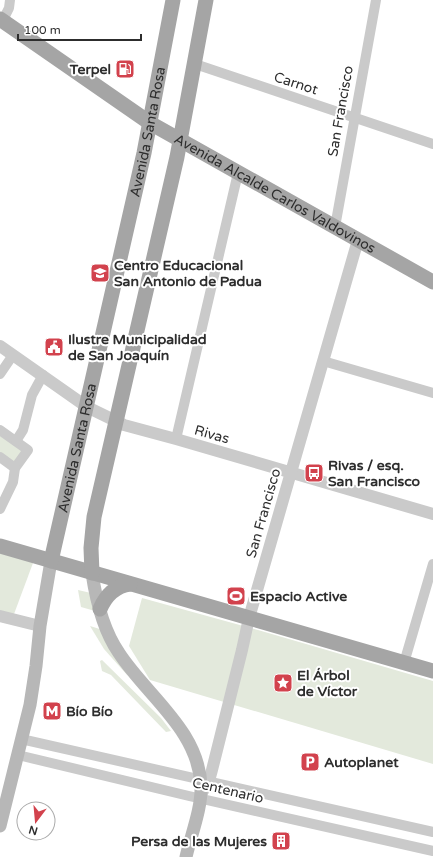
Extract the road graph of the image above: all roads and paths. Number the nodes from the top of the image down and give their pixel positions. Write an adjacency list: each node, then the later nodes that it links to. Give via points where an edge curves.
1 (10, 0): 5 (street, via 9,8)
2 (173, 0): 8 (main road, Avenida Santa Rosa)
3 (206, 0): 6 (main road)
4 (376, 0): 7 (street, San Francisco)
5 (1, 19): 8 (main road, Avenida Alcalde Carlos Valdovinos)
6 (195, 64): 7 (street, Carnot); 9 (main road)
7 (355, 118): 10 (street, Carnot); 12 (street, San Francisco)
8 (150, 123): 9 (main road, Avenida Alcalde Carlos Valdovinos); 21 (main road, Avenida Santa Rosa)
9 (180, 140): 11 (main road, Avenida Alcalde Carlos Valdovinos); 22 (main road)
10 (433, 144)
11 (238, 173): 12 (main road, Avenida Alcalde Carlos Valdovinos); 24 (street)
12 (335, 227): 13 (main road, Avenida Alcalde Carlos Valdovinos)
13 (358, 240): 14 (main road, Avenida Alcalde Carlos Valdovinos); 17 (street, San Francisco)
14 (433, 282)
15 (0, 346): 16 (street, Rivas)
16 (13, 355): 18 (street); 19 (street, Rivas)
17 (323, 361): 20 (street); 28 (street, San Francisco)
18 (0, 374)
19 (43, 375): 21 (street, Rivas); 25 (street, via 32,395 23,430)
20 (433, 393)
21 (87, 407): 22 (street, Rivas); 33 (main road, Avenida Santa Rosa)
22 (116, 421): 24 (street, Rivas); 32 (main road, via 94,517)
23 (0, 430): 25 (street)
24 (176, 439): 28 (street, Rivas)
25 (16, 441): 27 (street, via 28,450)
26 (0, 457): 27 (street)
27 (15, 468): 29 (street, via 13,482)
28 (291, 473): 30 (street, Rivas); 40 (street, San Francisco)
29 (0, 509)
30 (433, 514)
31 (0, 546): 33 (main road)
32 (91, 548): 35 (main road, via 82,561); 36 (main road)
33 (51, 561): 35 (main road); 41 (main road, Avenida Santa Rosa)
34 (433, 564): 42 (street)
35 (67, 566): 36 (main road)
36 (92, 573): 37 (main road); 38 (main road)
37 (130, 584): 38 (main road, via 110,593); 40 (main road)
38 (100, 609): 46 (main road, via 108,634 119,653 179,727)
39 (0, 616): 41 (street)
40 (248, 618): 42 (main road); 46 (street, San Francisco, via 242,650)
41 (40, 626): 44 (main road, Avenida Santa Rosa, via 31,699)
42 (404, 663): 43 (main road)
43 (433, 671)
44 (21, 739): 45 (main road, Avenida Santa Rosa); 46 (street, Centenario)
45 (18, 755): 47 (street, Centenario); 48 (main road, Avenida Santa Rosa)
46 (205, 780): 47 (main road, San Francisco); 49 (street, Centenario)
47 (201, 796): 50 (street, Centenario); 51 (main road, San Francisco)
48 (0, 826)
49 (433, 832)
50 (433, 851)
51 (186, 857)

